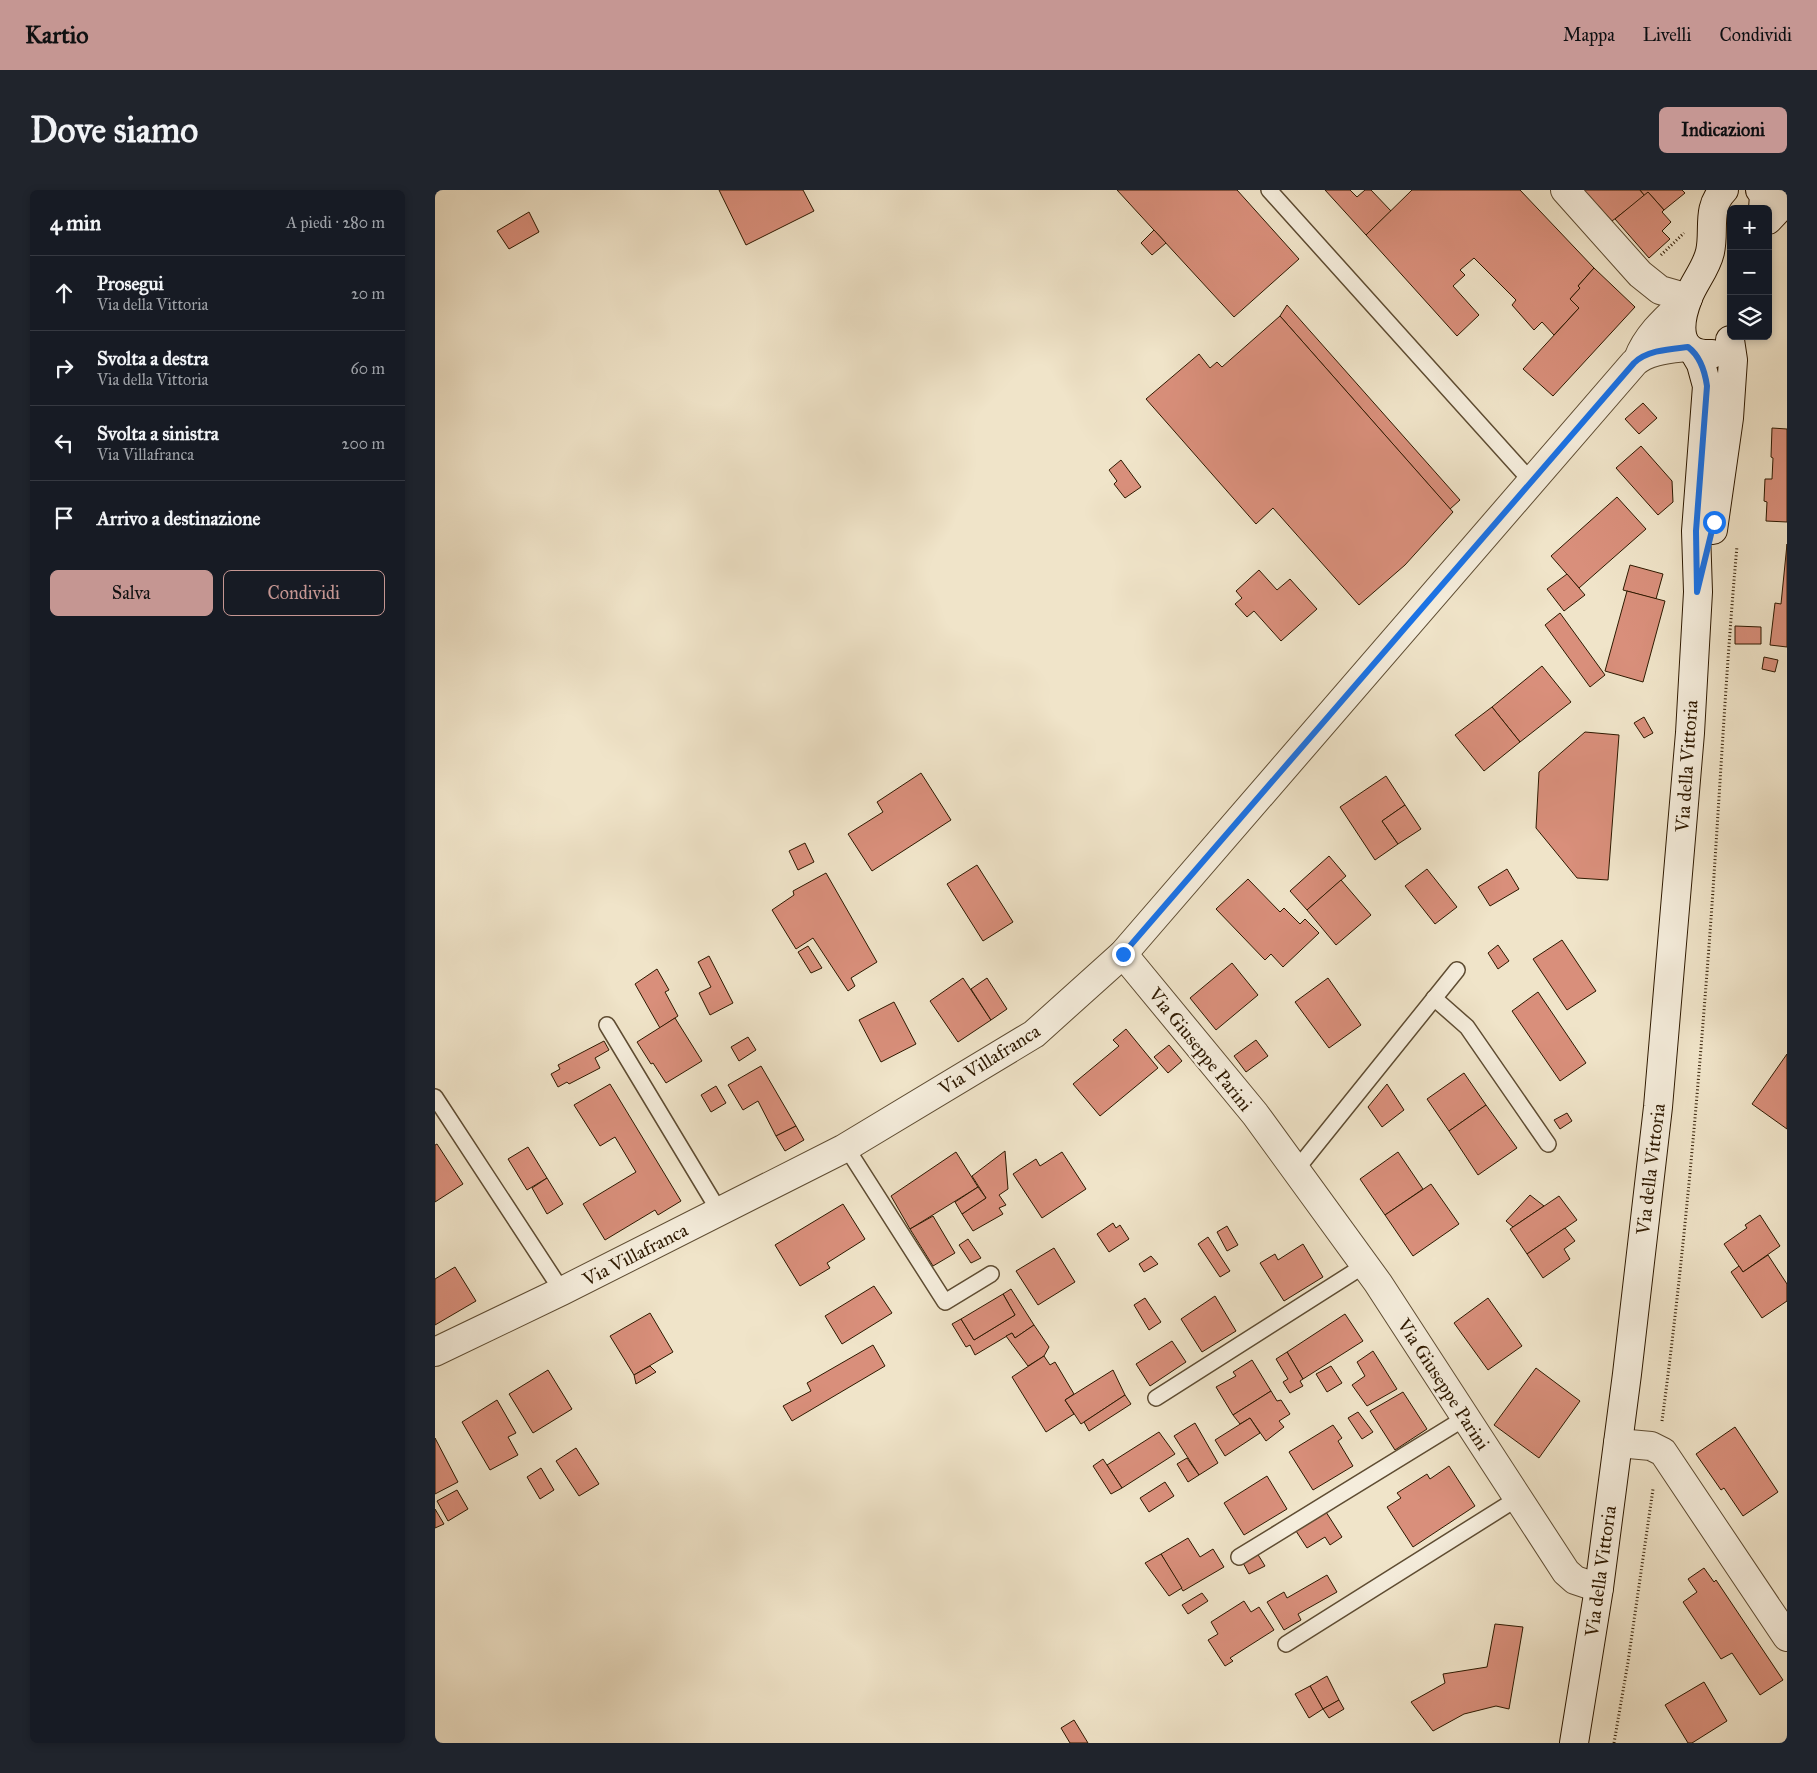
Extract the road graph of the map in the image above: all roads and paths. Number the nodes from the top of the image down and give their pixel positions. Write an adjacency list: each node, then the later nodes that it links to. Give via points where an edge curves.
1 (1269, 190): 13 (lane)
2 (1565, 190): 8 (street, via 1640,274 1660,290)
3 (1760, 190): 5 (street)
4 (1719, 192): 8 (street, Via della Vittoria, via 1712,213 1709,254)
5 (1778, 207)
6 (1688, 229): 7 (path)
7 (1658, 258)
8 (1688, 298): 11 (street, Via della Vittoria, via 1682,325 1683,340); 12 (street, Via Villafranca, via 1649,337)
9 (1729, 340): 11 (street, Via della Vittoria, via 1714,354)
10 (1730, 340): 14 (street, Via della Vittoria, via 1733,360 1729,418 1714,522)
11 (1691, 349): 12 (street, via 1668,349); 14 (street, Via della Vittoria, via 1703,370 1707,386 1696,531)
12 (1638, 359): 13 (street, Via Villafranca)
13 (1531, 481): 16 (street, Via Villafranca)
14 (1697, 592): 31 (street, Via della Vittoria, via 1690,733 1658,1107)
15 (1728, 642): 32 (path, via 1709,945 1681,1261)
16 (1123, 954): 22 (street, Via Villafranca, via 1034,1034); 23 (street, Via Giuseppe Parini, via 1255,1114)
17 (1457, 970): 18 (lane)
18 (1434, 998): 21 (lane, via 1467,1027); 23 (lane)
19 (607, 1025): 24 (lane)
20 (435, 1096): 27 (lane)
21 (1549, 1144)
22 (846, 1147): 24 (street, Via Villafranca); 26 (lane, via 945,1302)
23 (1296, 1170): 25 (street, Via Giuseppe Parini)
24 (719, 1211): 27 (street, Via Villafranca)
25 (1365, 1265): 29 (lane); 30 (street, Via Giuseppe Parini)
26 (991, 1274)
27 (562, 1291): 28 (street, Via Villafranca)
28 (435, 1352)
29 (1156, 1398)
30 (1465, 1418): 33 (street, Via Giuseppe Parini); 34 (lane)
31 (1617, 1443): 32 (street, via 1651,1446); 35 (street, Via della Vittoria)
32 (1658, 1450): 36 (street, via 1663,1452); 39 (path, via 1629,1662)
33 (1518, 1498): 35 (street, Via Giuseppe Parini, via 1566,1572 1575,1580); 37 (lane)
34 (1239, 1557)
35 (1599, 1588): 38 (street, Via della Vittoria)
36 (1787, 1637)
37 (1285, 1644)
38 (1574, 1743)
39 (1614, 1743)

